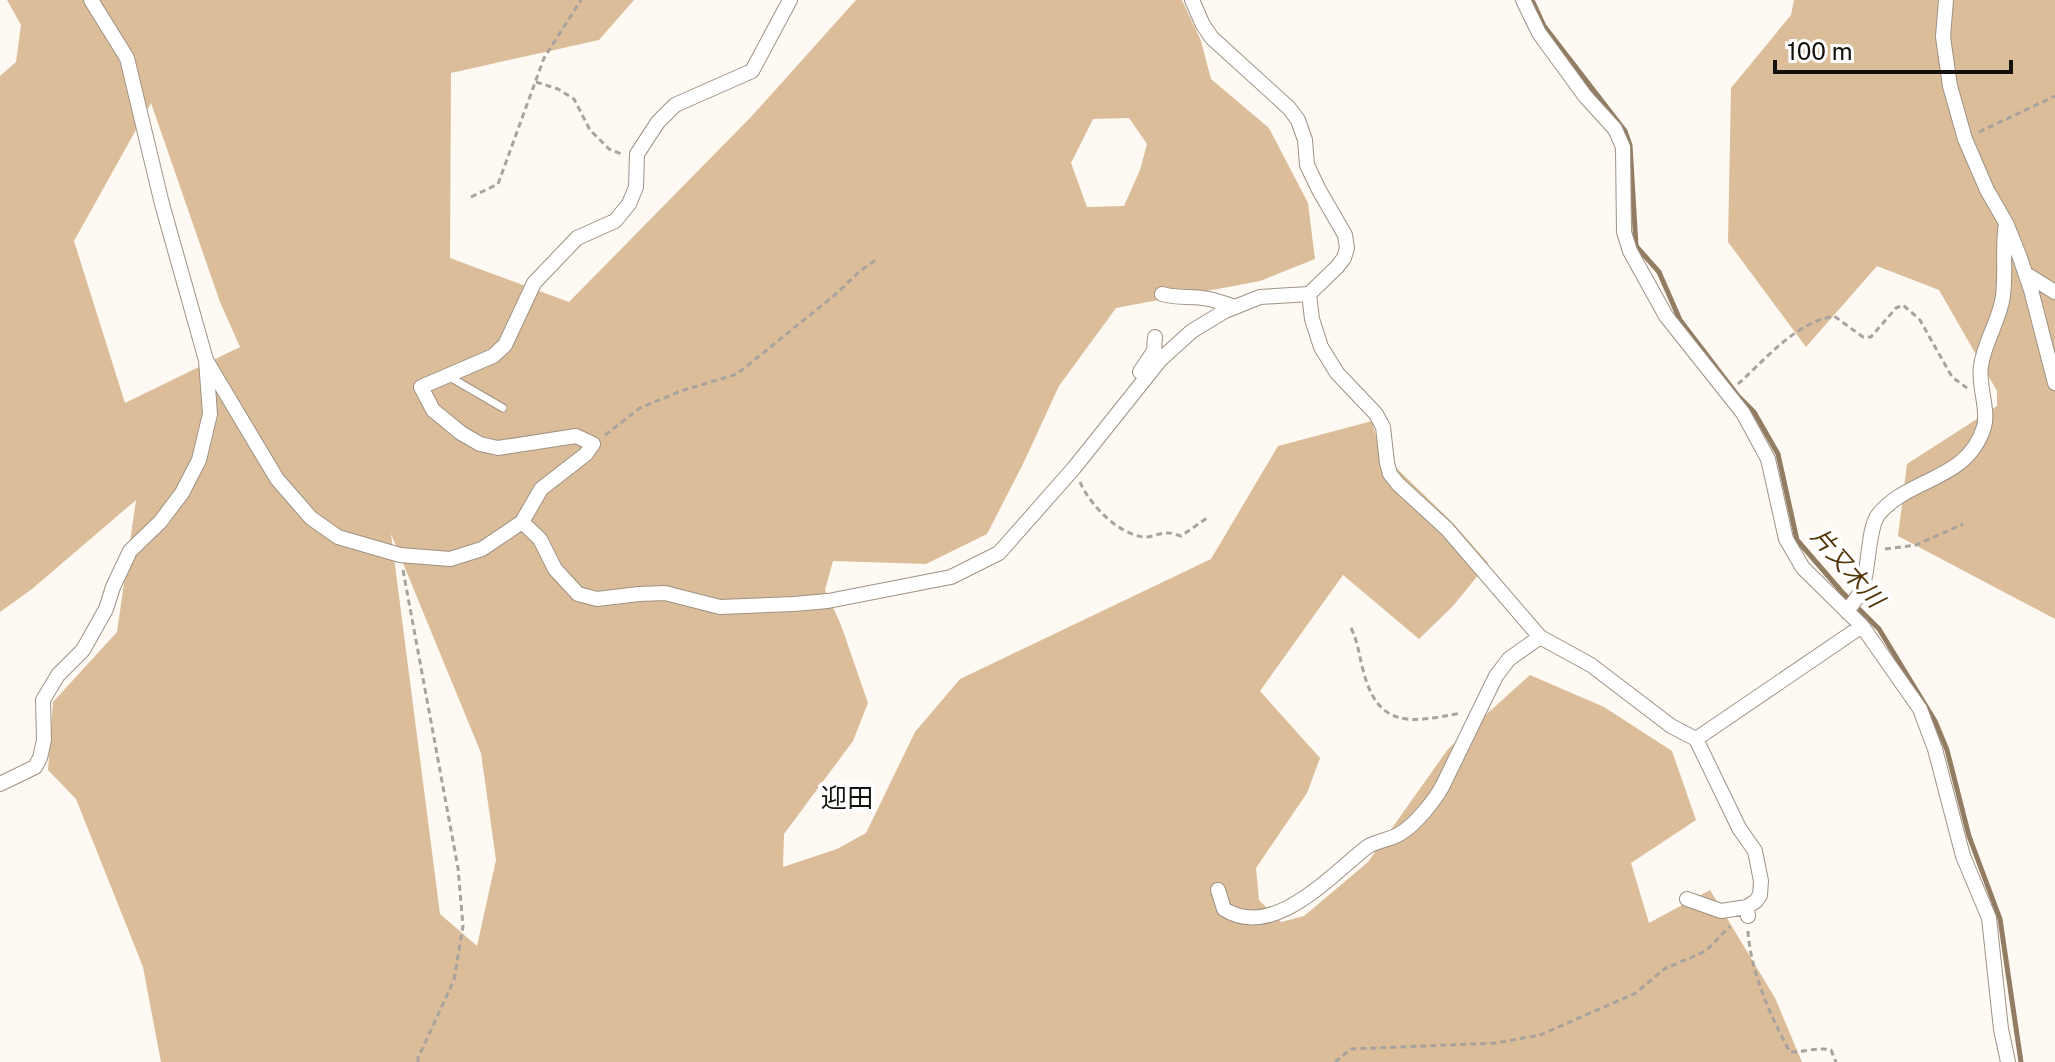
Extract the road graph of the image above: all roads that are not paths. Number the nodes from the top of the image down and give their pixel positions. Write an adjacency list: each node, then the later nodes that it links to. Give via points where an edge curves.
1 (91, 0): 13 (street, via 127,58)
2 (790, 0): 14 (street, via 752,71 675,105 658,122 637,155 636,187 629,204 615,221 577,238 534,283 505,345)
3 (1192, 0): 10 (street, via 1212,38 1298,120 1307,165 1345,235 1344,258)
4 (1523, 0): 19 (street, via 1539,33 1615,129 1623,147 1624,232 1630,251 1666,316 1743,413 1768,459 1786,539 1803,568)
5 (1946, 0): 6 (street, via 1943,37 1950,86 1965,139)
6 (2006, 223): 7 (street); 19 (street, via 2003,298 1981,363 1984,426 1953,469 1893,501 1877,516 1872,527 1876,550)
7 (2026, 274): 8 (street); 15 (street)
8 (2055, 292)
9 (1162, 294): 11 (street, via 1209,298)
10 (1309, 294): 11 (street, via 1260,297); 21 (street, via 1321,347 1383,427 1390,474 1447,529)
11 (1235, 307): 16 (street, via 1192,331)
12 (1155, 337): 16 (street)
13 (206, 360): 18 (street, via 277,479 311,518 338,537 400,555 450,559 482,549); 23 (street, via 210,414 199,460 182,493 130,551 83,650 43,700 44,740 35,767)
14 (448, 376): 17 (lane); 18 (street, via 421,387 433,410 480,444 498,448 576,436 593,444 541,489)
15 (2055, 383)
16 (1135, 392): 18 (street, via 999,553 951,577 794,604 720,607 665,593 597,599 578,594)
17 (503, 408)
18 (522, 522)
19 (1851, 605): 20 (street)
20 (1862, 626): 22 (street); 26 (street, via 1920,709 1935,749 1963,856 1989,918)
21 (1540, 637): 22 (street, via 1591,665); 24 (street, via 1509,659 1496,676 1432,804 1401,833 1375,842 1336,875 1273,915 1251,919 1231,914)
22 (1696, 739): 25 (street, via 1755,851 1761,881 1760,895 1747,911 1721,911)
23 (0, 784)
24 (1218, 890)
25 (1687, 899)
26 (2008, 1062)

